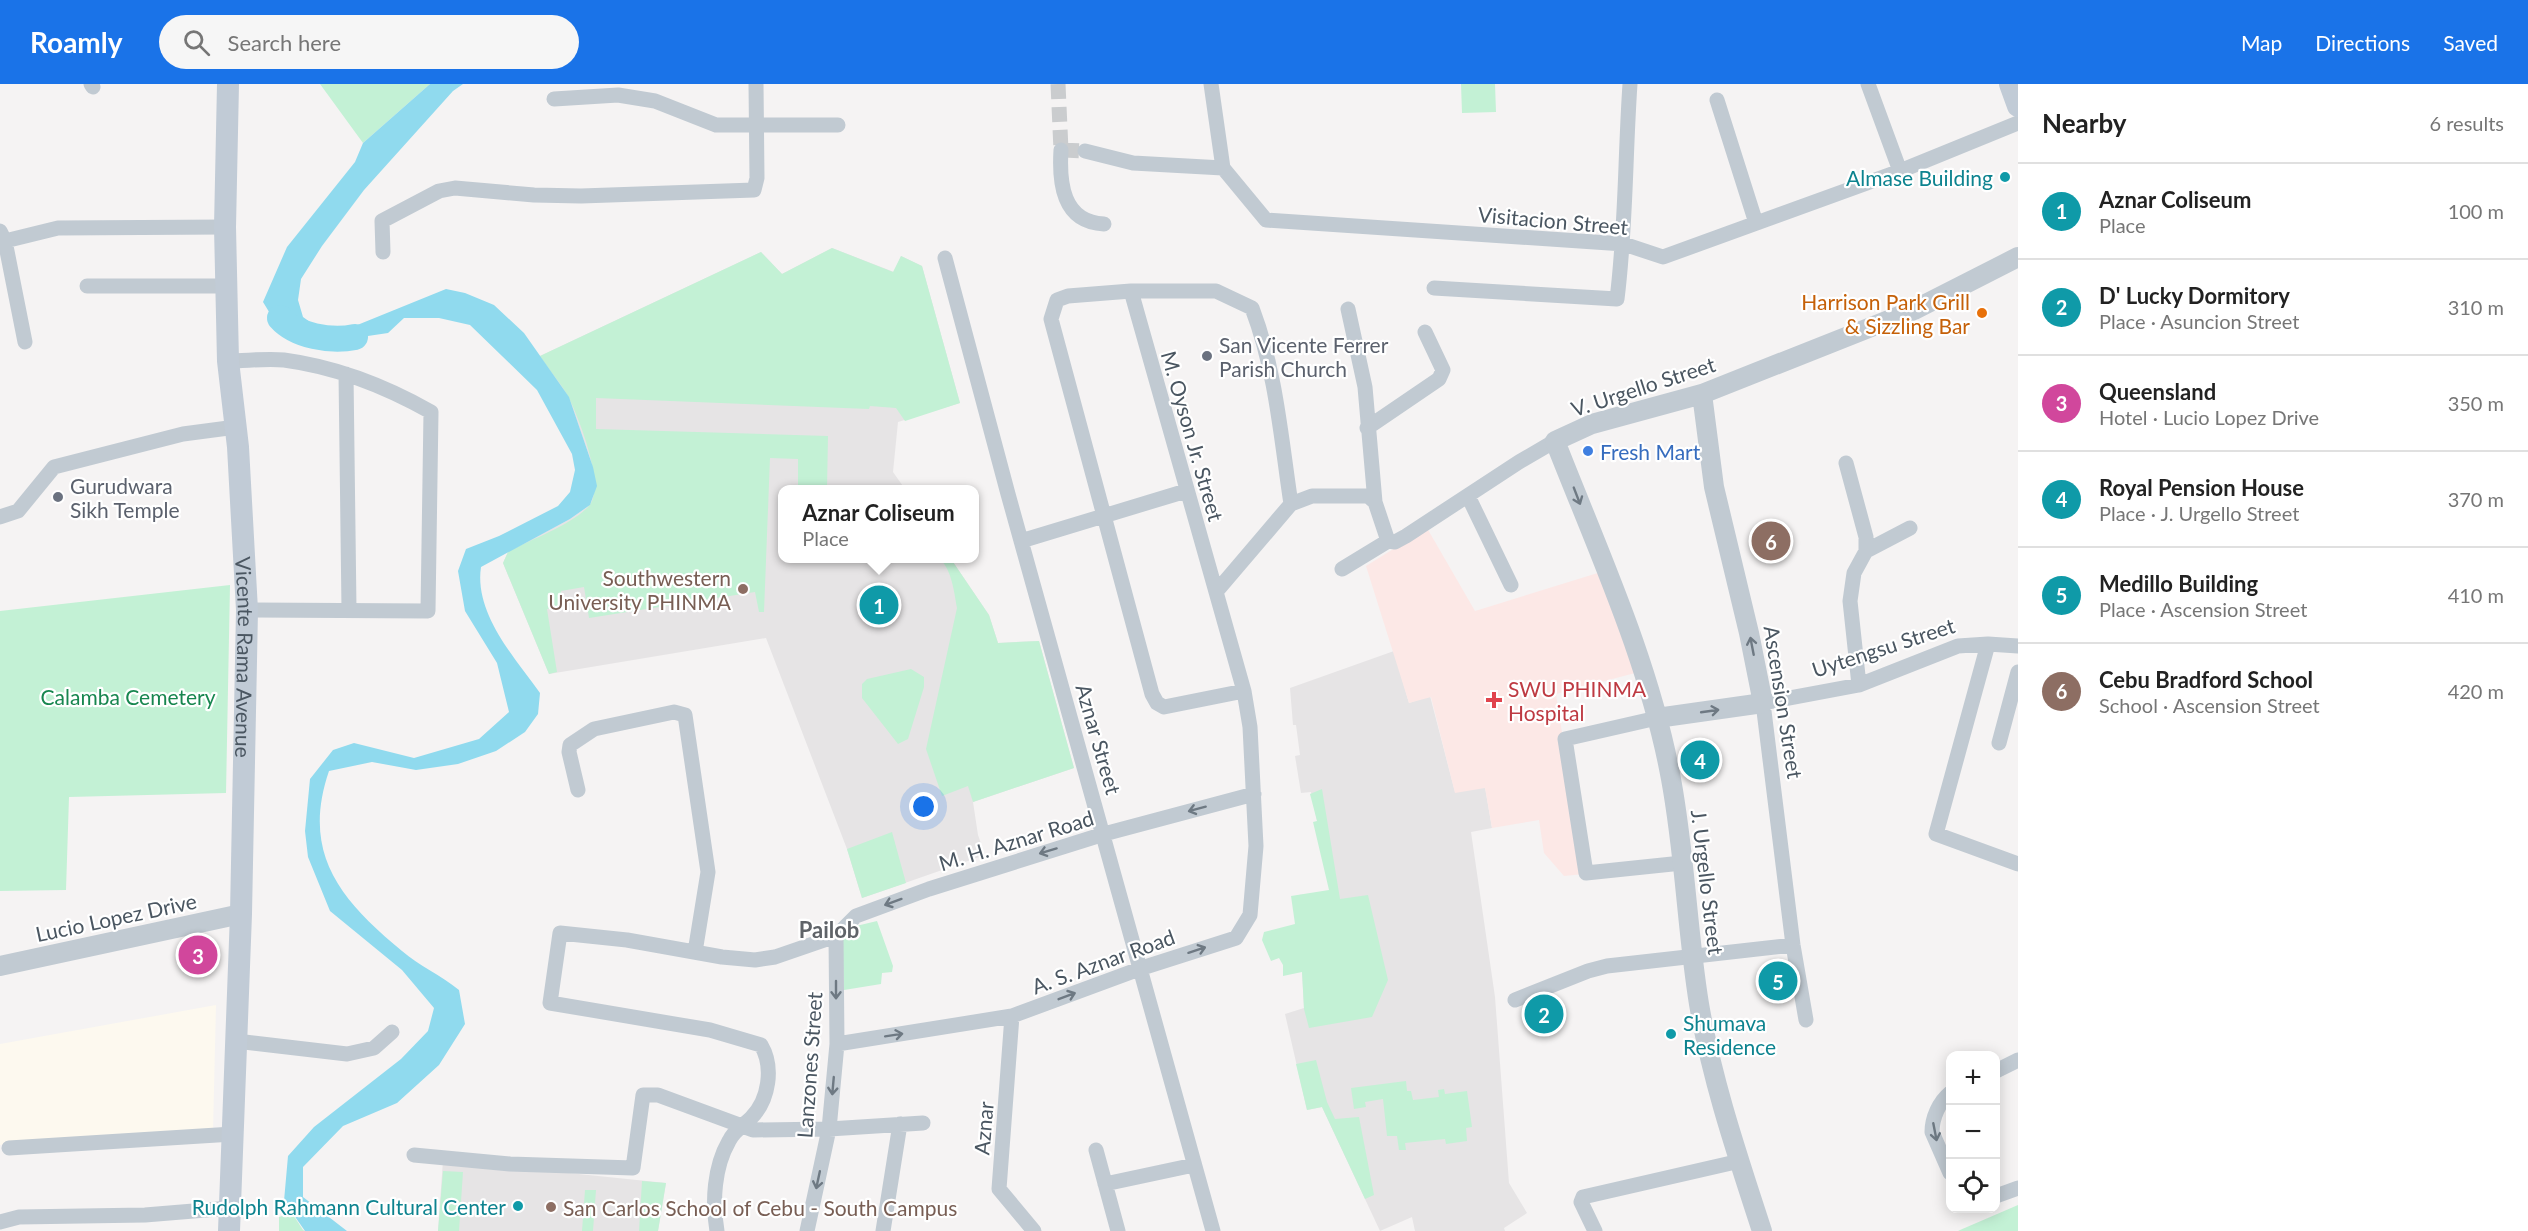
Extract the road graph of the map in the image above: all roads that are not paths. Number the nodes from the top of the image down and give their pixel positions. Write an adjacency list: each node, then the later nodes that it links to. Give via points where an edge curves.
1 (228, 84): 19 (main road, Vicente Rama Avenue)
2 (756, 84): 12 (street)
3 (1211, 84): 15 (street)
4 (1630, 84): 21 (street)
5 (1868, 84): 16 (street)
6 (2010, 84): 9 (main road)
7 (554, 99): 12 (street, via 618,95 655,101 716,125)
8 (1717, 100): 17 (street)
9 (2018, 106)
10 (2018, 123): 16 (street, Visitacion Street)
11 (838, 124): 12 (street)
12 (756, 126): 22 (street, via 754,190 581,196 455,188 439,191 382,221)
13 (1061, 150): 18 (street, via 1059,178 1065,197 1076,213 1091,224)
14 (1085, 151): 15 (street, via 1133,163)
15 (1223, 168): 21 (street, Visitacion Street, via 1266,220 1274,222)
16 (1900, 171): 17 (street, Visitacion Street)
17 (1756, 223): 21 (street, Visitacion Street, via 1663,257)
18 (1104, 224)
19 (225, 227): 20 (street, via 58,228); 26 (main road, Vicente Rama Avenue)
20 (2, 236): 31 (street)
21 (1624, 244): 27 (street, via 1617,300)
22 (382, 252)
23 (2018, 257): 34 (street, V. Urgello Street, via 1914,310)
24 (945, 258): 46 (street, Aznar Street)
25 (87, 286): 26 (street)
26 (226, 286): 32 (main road, Vicente Rama Avenue)
27 (1434, 288)
28 (1131, 291): 39 (street, M. Oyson Jr. Street); 42 (street, via 1216,291 1252,308 1273,377); 43 (street, via 1068,296 1057,300 1051,319)
29 (1348, 309): 36 (street, via 1365,387)
30 (1425, 333): 36 (street, via 1443,370 1439,379)
31 (25, 342)
32 (228, 361): 33 (street, via 283,360); 35 (main road, Vicente Rama Avenue)
33 (346, 374): 52 (street); 52 (street, via 391,390 430,412 428,611)
34 (1702, 394): 37 (street, V. Urgello Street, via 1592,424); 59 (street, Ascension Street, one-way to 34, via 1714,487)
35 (236, 426): 44 (street, via 183,434 54,467 18,511); 53 (main road, Vicente Rama Avenue)
36 (1367, 428): 41 (street)
37 (1555, 441): 40 (street, V. Urgello Street); 60 (street, J. Urgello Street, one-way to 60)
38 (1846, 463): 48 (street, via 1863,518)
39 (1186, 491): 43 (street); 51 (street, M. Oyson Jr. Street)
40 (1468, 496): 47 (street, V. Urgello Street, via 1406,536); 50 (street)
41 (1375, 502): 42 (street, via 1368,496 1347,494 1312,496); 47 (street)
42 (1291, 504): 51 (street)
43 (1106, 515): 46 (street); 58 (street, via 1157,704 1174,707)
44 (0, 517)
45 (1910, 528): 48 (street)
46 (1021, 541): 64 (street, Aznar Street)
47 (1388, 541): 49 (street, V. Urgello Street)
48 (1866, 551): 57 (street, via 1854,573 1850,601)
49 (1342, 569)
50 (1511, 585)
51 (1215, 592): 58 (street, M. Oyson Jr. Street)
52 (349, 609): 53 (street)
53 (247, 610): 67 (main road, Vicente Rama Avenue)
54 (1988, 644): 55 (street, Uytengsu Street); 57 (street, Uytengsu Street, via 1958,646); 66 (street, via 1936,834)
55 (2018, 646)
56 (2018, 672): 61 (street)
57 (1859, 685): 59 (street, Uytengsu Street)
58 (1244, 691): 63 (street, A. S. Aznar Road)
59 (1763, 704): 60 (street, Uytengsu Street, one-way to 59); 69 (street, Ascension Street)
60 (1657, 718): 65 (street, J. Urgello Street, via 1671,780); 65 (street, via 1565,739 1586,873)
61 (1999, 743)
62 (578, 790): 70 (street, via 568,752 570,745 594,729 674,712 685,715 708,872)
63 (1254, 794): 64 (street, M. H. Aznar Road, one-way to 64); 73 (street, A. S. Aznar Road, one-way to 63, via 1236,938 1250,915 1256,846)
64 (1104, 834): 68 (street, M. H. Aznar Road, one-way to 68, via 856,916); 73 (street, Aznar Street)
65 (1682, 862): 71 (street, J. Urgello Street)
66 (2018, 864)
67 (241, 914): 72 (street, Lucio Lopez Drive); 78 (main road, Vicente Rama Avenue)
68 (836, 936): 70 (street, via 755,960); 79 (street, Lanzones Street, one-way to 79)
69 (1793, 945): 71 (street); 76 (street, Ascension Street)
70 (694, 952): 85 (street, via 560,933 550,1003 710,1030 761,1046 767,1069 766,1095 759,1108)
71 (1693, 957): 74 (street, via 1607,966); 91 (street, J. Urgello Street, via 1707,1043)
72 (0, 966)
73 (1142, 968): 75 (street, A. S. Aznar Road, one-way to 73); 93 (street, Aznar Street)
74 (1515, 1000)
75 (1012, 1016): 79 (street, A. S. Aznar Road, one-way to 75); 105 (street, Aznar, via 999,1189)
76 (1806, 1020)
77 (392, 1032): 78 (street, via 374,1048 347,1054)
78 (236, 1041): 87 (main road, Vicente Rama Avenue)
79 (837, 1044): 86 (street, Lanzones Street, one-way to 86)
80 (2018, 1060): 81 (street)
81 (2000, 1069)
82 (1946, 1098): 92 (street, one-way to 92, via 1932,1125)
83 (923, 1123): 84 (street)
84 (900, 1125): 86 (street); 104 (street)
85 (739, 1126): 86 (street, via 777,1131); 90 (street, via 658,1095 643,1095 633,1168 510,1164); 102 (street, via 719,1161 714,1212)
86 (829, 1129): 103 (street, Lanzones Street, one-way to 103)
87 (233, 1134): 88 (street); 97 (main road, Vicente Rama Avenue)
88 (9, 1148)
89 (1096, 1150): 94 (street)
90 (414, 1155)
91 (1740, 1161): 108 (street, via 1583,1197 1581,1202); 109 (street, J. Urgello Street)
92 (1946, 1164)
93 (1194, 1165): 94 (street); 107 (street, Aznar Street)
94 (1106, 1184): 106 (street)
95 (2018, 1188): 96 (street)
96 (2000, 1194)
97 (230, 1208): 98 (street); 101 (main road, Vicente Rama Avenue)
98 (145, 1215): 99 (street, via 19,1217); 100 (street)
99 (0, 1222)
100 (145, 1231)
101 (229, 1231)
102 (717, 1231)
103 (807, 1231)
104 (883, 1231)
105 (1034, 1231)
106 (1118, 1231)
107 (1213, 1231)
108 (1595, 1231)
109 (1762, 1231)

